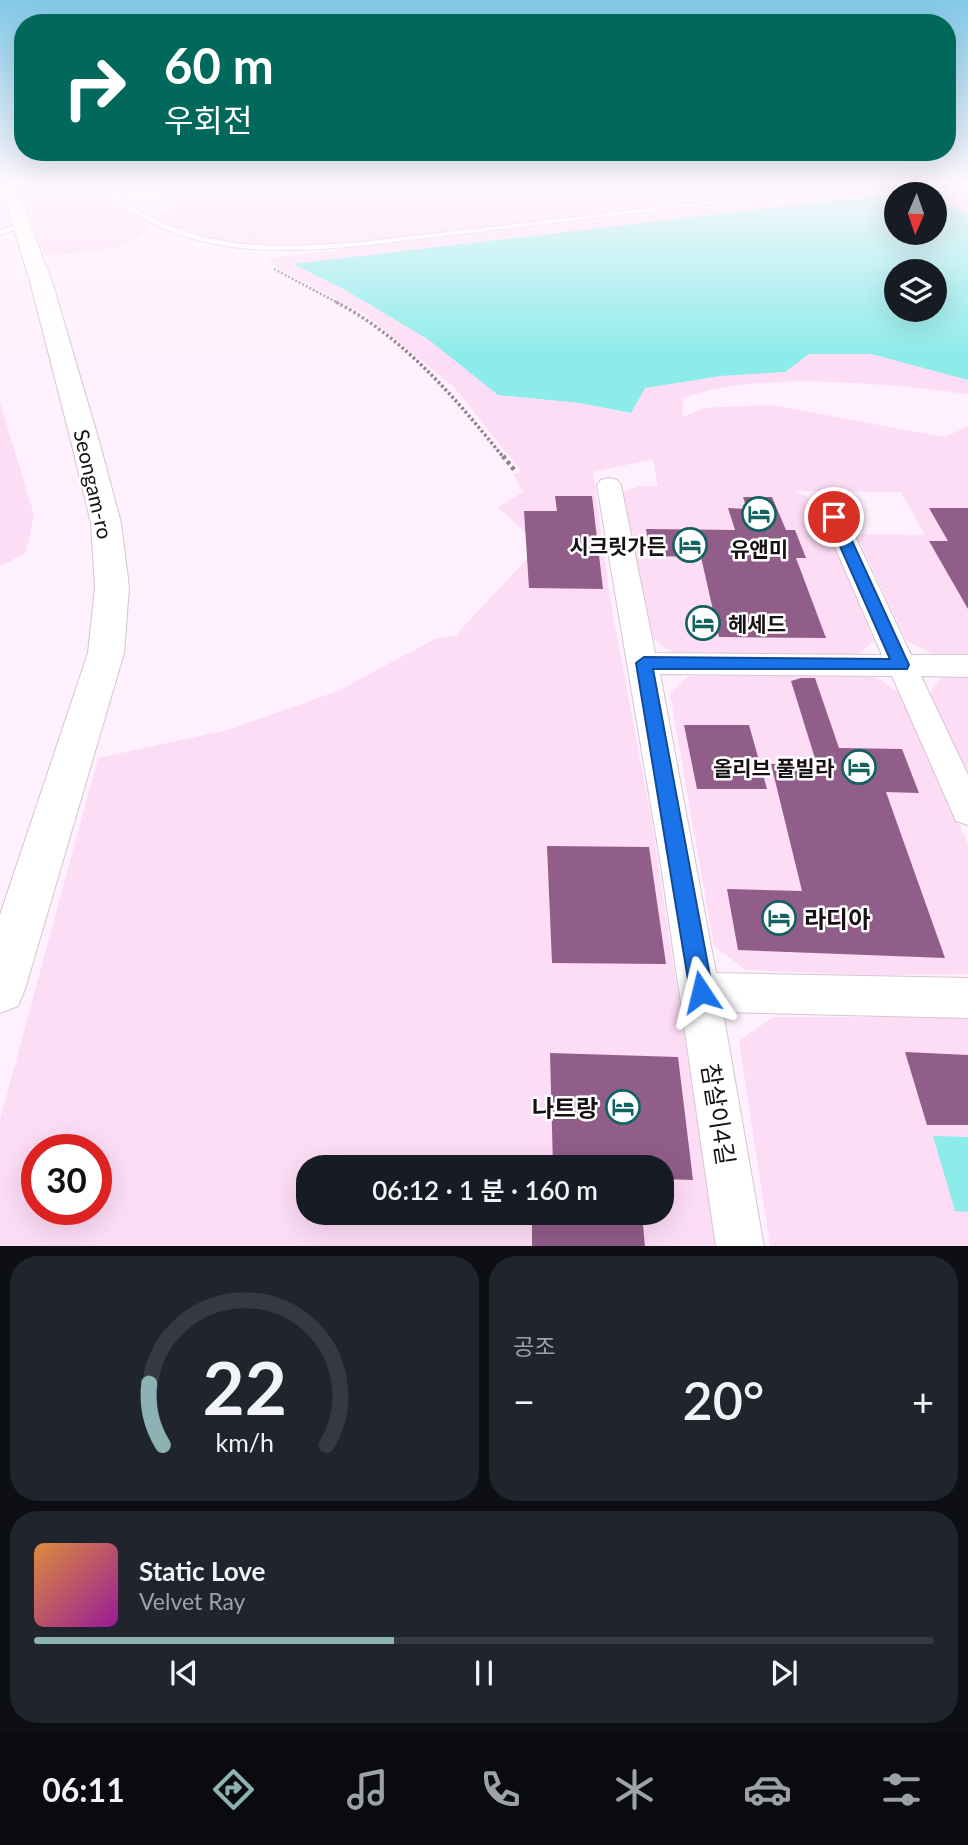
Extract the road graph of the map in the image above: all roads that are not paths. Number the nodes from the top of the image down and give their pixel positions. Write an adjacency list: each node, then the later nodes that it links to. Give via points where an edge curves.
1 (18, 241): 10 (street, Seongam-ro, via 42,285 106,523 112,587 106,653)
2 (208, 241): 3 (lane, via 252,250)
3 (385, 241)
4 (609, 485): 6 (street, 참살이4길)
5 (834, 517): 7 (street)
6 (644, 663): 7 (street); 11 (street, 참살이4길)
7 (901, 665): 8 (street); 9 (street)
8 (968, 666)
9 (968, 811)
10 (0, 989)
11 (701, 992): 12 (street); 13 (street, 참살이4길)
12 (968, 998)
13 (740, 1246)

